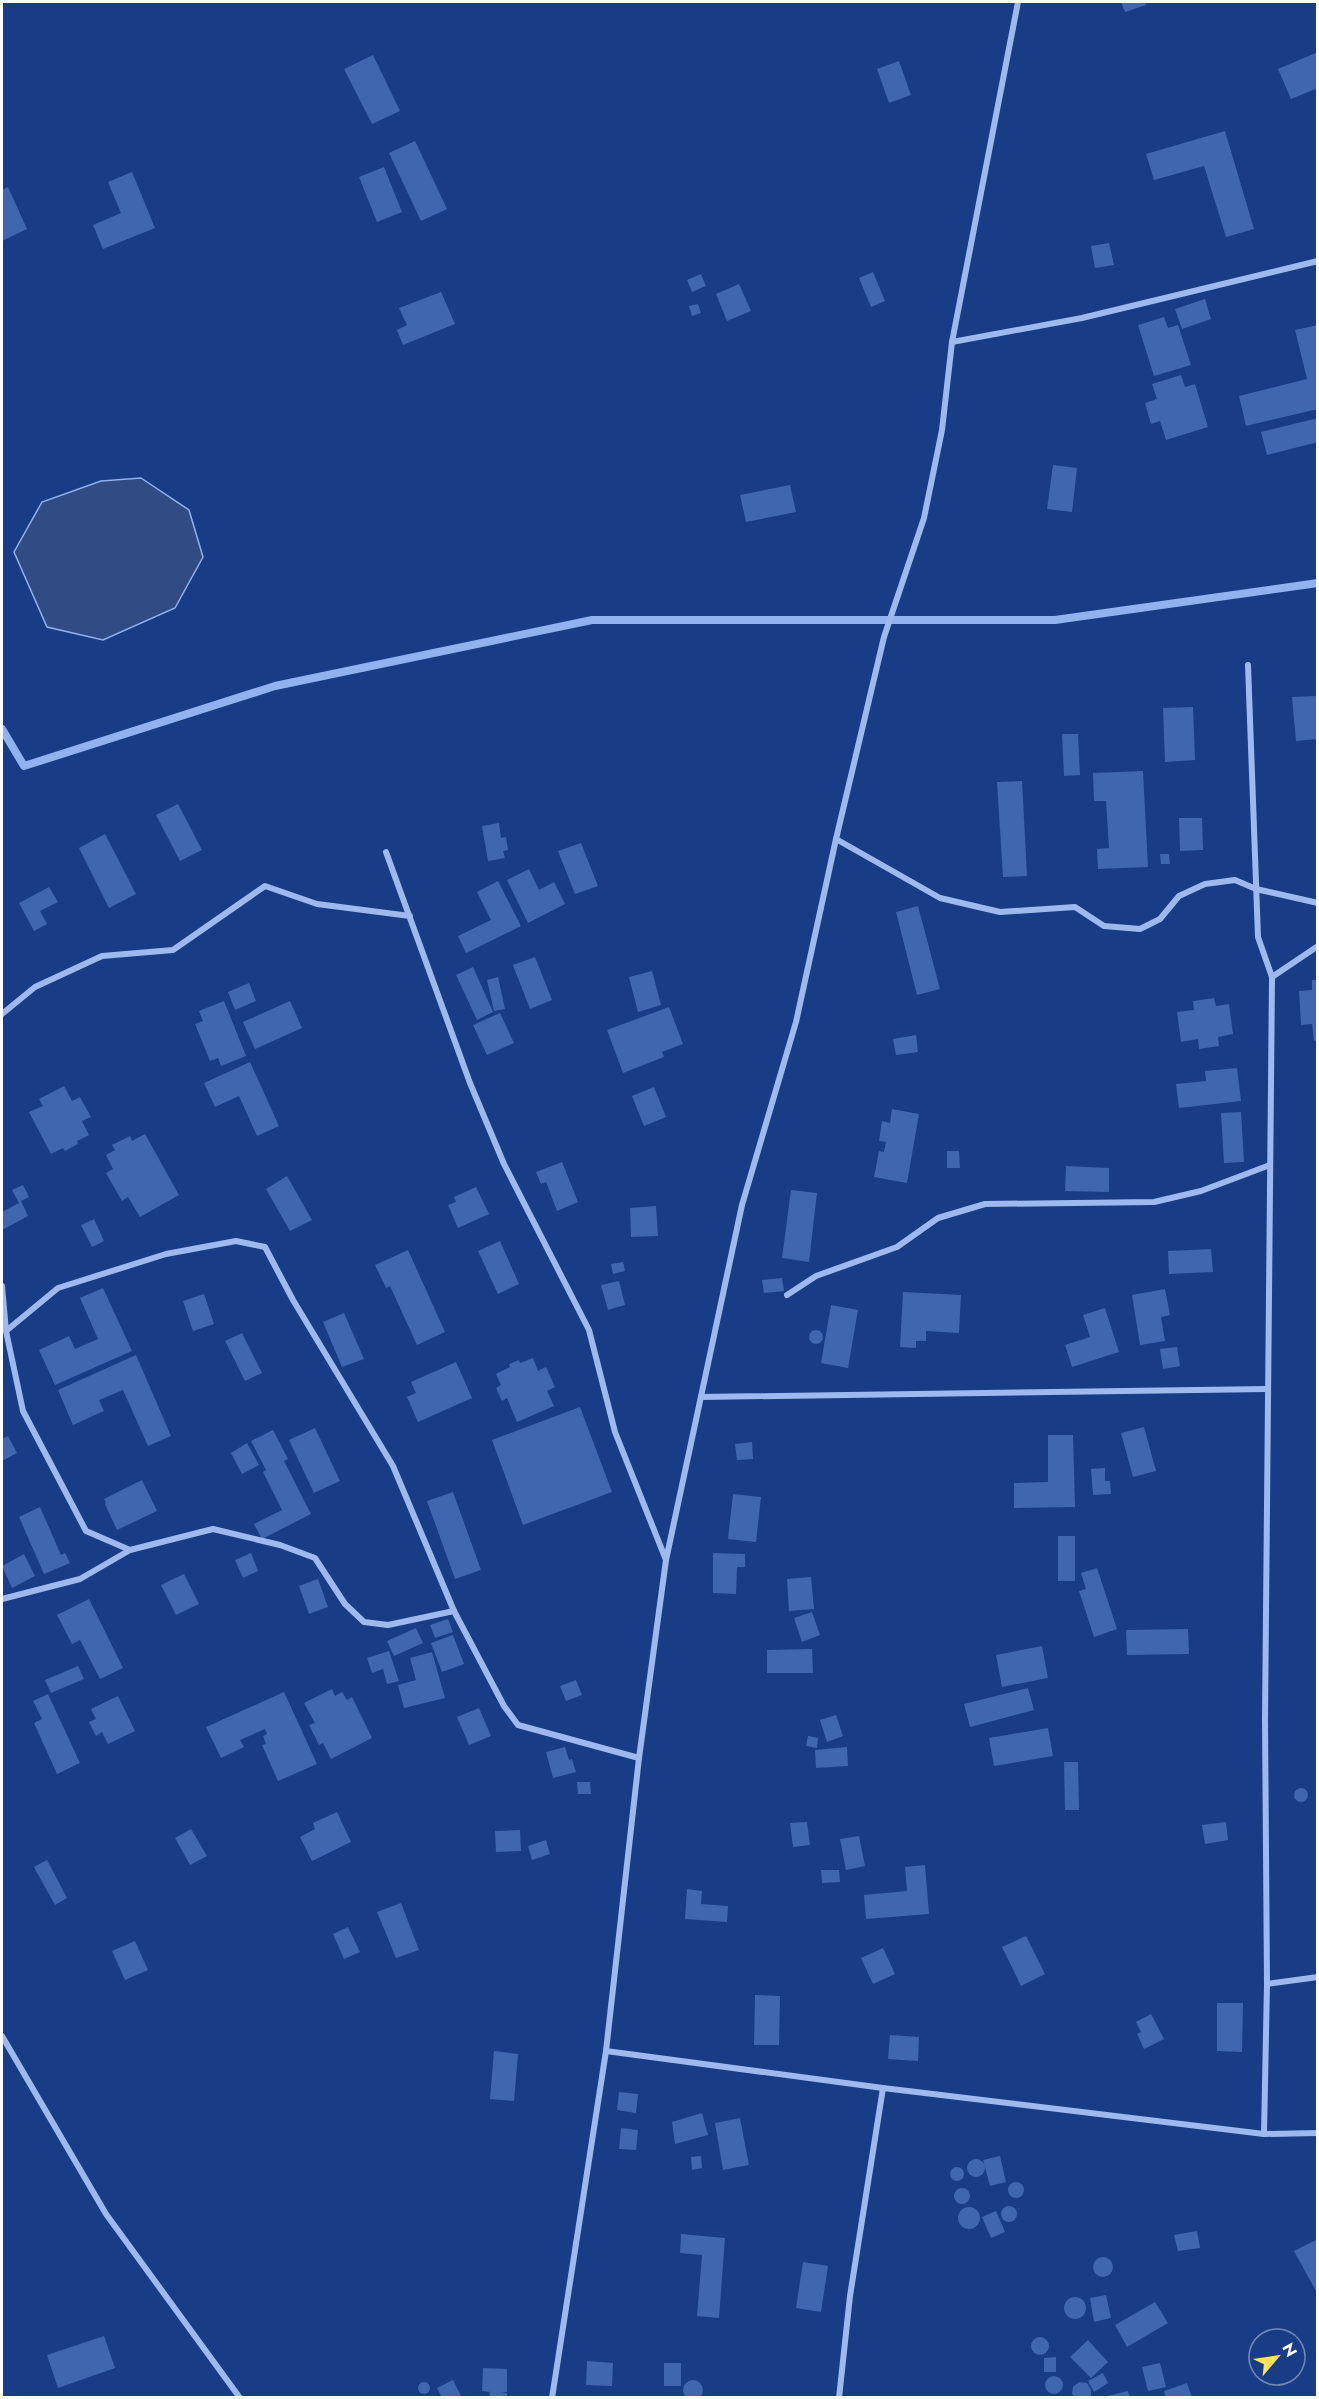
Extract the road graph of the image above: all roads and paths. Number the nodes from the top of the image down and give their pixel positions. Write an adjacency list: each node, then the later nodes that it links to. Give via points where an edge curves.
1 (1018, 2): 3 (street)
2 (1317, 261): 3 (street, via 1082,318)
3 (952, 342): 5 (street, via 942,430 924,518 884,637)
4 (1248, 665): 7 (street)
5 (836, 839): 7 (street, via 940,898 1000,912 1075,907 1104,926 1140,930 1160,919 1179,896 1204,884 1234,880); 18 (street, via 796,1022 742,1205)
6 (386, 852): 9 (street)
7 (1256, 889): 8 (street); 11 (street, via 1258,937)
8 (1317, 903)
9 (410, 916): 12 (street, via 317,904 265,886 173,950 102,956 35,987); 20 (street, via 470,1083 504,1164 589,1330 615,1432)
10 (1317, 946): 11 (street)
11 (1272, 977): 13 (street)
12 (2, 1014)
13 (1270, 1165): 15 (street, via 1201,1191 1154,1202 986,1204 938,1218 897,1247 816,1276); 17 (street)
14 (2, 1286): 16 (street)
15 (787, 1295)
16 (6, 1331): 19 (street, via 23,1411 86,1531); 22 (street, via 58,1288 166,1254 236,1241 265,1247 393,1466)
17 (1268, 1389): 18 (street); 25 (street, via 1264,1719)
18 (701, 1397): 20 (street)
19 (130, 1550): 21 (street, via 80,1579); 22 (street, via 213,1529 315,1558 345,1604 364,1622 388,1625)
20 (666, 1560): 23 (street)
21 (2, 1599)
22 (454, 1611): 23 (street, via 518,1725)
23 (639, 1758): 27 (street)
24 (1317, 1977): 25 (street)
25 (1267, 1984): 30 (street)
26 (2, 2036): 31 (street, via 106,2214)
27 (606, 2051): 28 (street); 32 (street)
28 (882, 2088): 30 (street); 33 (street, via 850,2295)
29 (1317, 2133): 30 (street)
30 (1264, 2134)
31 (240, 2397)
32 (552, 2397)
33 (839, 2397)

